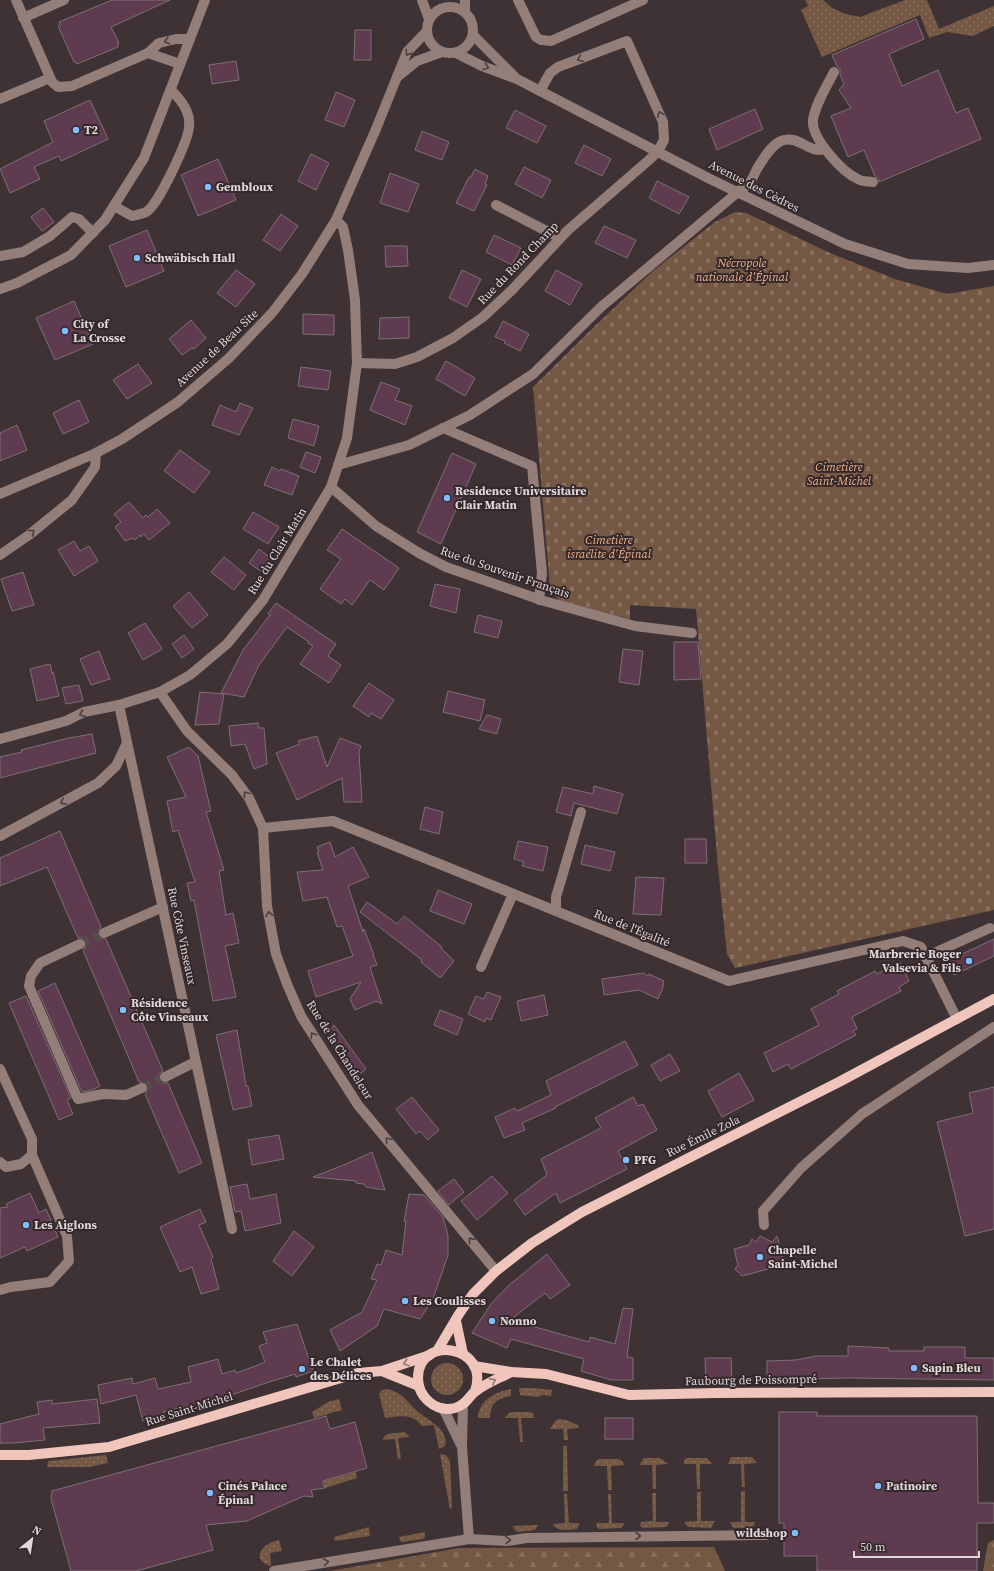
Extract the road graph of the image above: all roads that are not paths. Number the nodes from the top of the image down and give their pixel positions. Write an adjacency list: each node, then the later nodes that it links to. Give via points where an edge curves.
1 (16, 0): 10 (street)
2 (64, 0): 10 (street)
3 (205, 0): 14 (street)
4 (422, 0): 11 (street)
5 (465, 0): 9 (street)
6 (518, 0): 7 (street, via 536,37 551,41)
7 (642, 0)
8 (449, 3): 9 (street); 11 (street)
9 (465, 12): 13 (street, via 473,24)
10 (23, 18): 20 (street)
11 (429, 19): 12 (street)
12 (427, 31): 15 (street, via 431,44); 21 (street, Avenue de Beau Site, one-way to 21, via 407,52)
13 (473, 35): 17 (street, via 467,46); 22 (street, Avenue des Cèdres)
14 (190, 39): 16 (street, one-way to 16, via 160,43); 18 (street)
15 (442, 52): 17 (street); 21 (street, Avenue de Beau Site, via 417,61)
16 (148, 53): 18 (street); 20 (street, via 72,86 58,87)
17 (456, 53): 22 (street, Avenue des Cèdres, one-way to 22)
18 (180, 64): 23 (street)
19 (834, 72): 26 (street, via 813,120 815,130)
20 (50, 78): 25 (street)
21 (396, 79): 32 (street, Avenue de Beau Site)
22 (517, 79): 24 (street, Avenue des Cèdres)
23 (171, 90): 31 (street, via 144,158); 31 (street, via 184,104 189,127 185,143 164,187 147,212 132,216)
24 (540, 91): 27 (street, Avenue des Cèdres); 27 (street, one-way to 24, via 664,140 663,122 627,41 558,67 550,73)
25 (0, 99)
26 (825, 148): 28 (street, via 842,169 859,180); 29 (street, via 819,151 795,140 784,140 774,146 749,184)
27 (658, 151): 29 (street, Avenue des Cèdres); 34 (street, Rue du Rond Champ)
28 (873, 182)
29 (738, 192): 36 (street, Avenue des Cèdres, via 845,244 908,264 968,268); 39 (street, via 601,307 533,374 470,415)
30 (496, 205): 34 (street)
31 (114, 206): 33 (street)
32 (336, 220): 38 (street, Rue du Clair Matin, via 344,227 348,250 355,300); 40 (street, Avenue de Beau Site, via 302,274 272,313 229,358 178,402)
33 (93, 233): 35 (street, via 79,219 72,217 50,236 23,252); 37 (street, via 71,255)
34 (560, 238): 38 (street, Rue du Rond Champ, via 512,290 483,317 453,338 417,357 395,364)
35 (0, 256)
36 (994, 265)
37 (0, 289)
38 (357, 363): 41 (street, Rue du Clair Matin, via 346,438)
39 (443, 428): 41 (street, via 409,444); 45 (street, via 532,466 542,573)
40 (96, 453): 43 (street, Avenue de Beau Site); 44 (street, one-way to 40, via 72,500 95,466)
41 (338, 465): 42 (street, Rue du Clair Matin)
42 (331, 487): 45 (street, Rue du Souvenir Français, via 376,526 419,553 446,567); 47 (street, Rue du Clair Matin, via 263,600 227,644 190,675)
43 (0, 494)
44 (0, 555)
45 (539, 600): 46 (street, Rue du Souvenir Français, via 635,626)
46 (692, 633)
47 (160, 692): 48 (street, Rue du Clair Matin); 52 (street, Rue de la Chandeleur, one-way to 47, via 250,798 232,775 187,731)
48 (119, 705): 49 (street, Rue du Clair Matin, one-way to 49, via 84,712 66,721); 50 (street, Rue Côte Vinseaux)
49 (0, 739)
50 (127, 743): 53 (street, one-way to 53, via 116,766 98,783); 55 (street, Rue Côte Vinseaux)
51 (581, 812): 56 (street, via 556,897)
52 (263, 828): 54 (street, Rue de l'Égalité, via 333,821); 73 (street, Rue de la Chandeleur, one-way to 52, via 358,1105 301,1016 286,984 275,947 267,906)
53 (0, 836)
54 (513, 894): 56 (street, Rue de l'Égalité); 61 (street)
55 (163, 908): 58 (street); 65 (street, Rue Côte Vinseaux)
56 (556, 911): 60 (street, Rue de l'Égalité, via 729,981 903,941 921,947)
57 (990, 928): 60 (street)
58 (104, 933)
59 (80, 944): 68 (street, via 40,963 31,976 30,986 78,1099 103,1094 126,1095)
60 (925, 957): 63 (street, Rue de l'Égalité)
61 (481, 967)
62 (994, 999): 63 (main road, Rue Émile Zola)
63 (957, 1019): 73 (main road, Rue Émile Zola, via 778,1114 582,1212 532,1243)
64 (994, 1027): 71 (street, via 862,1114 792,1178 764,1211)
65 (195, 1062): 67 (street); 72 (street, Rue Côte Vinseaux)
66 (0, 1070): 69 (street, via 32,1139)
67 (165, 1077)
68 (142, 1088)
69 (32, 1154): 70 (street, via 21,1164 6,1167); 74 (street, via 67,1236 69,1261 50,1282)
70 (0, 1162)
71 (764, 1225)
72 (232, 1229)
73 (496, 1271): 75 (main road, Rue Émile Zola, via 473,1294)
74 (3, 1289)
75 (456, 1321): 76 (main road, Rue Émile Zola); 77 (main road)
76 (433, 1353): 77 (main road, via 455,1350); 79 (main road, Rue Saint-Michel, one-way to 79); 81 (main road, via 421,1365)
77 (463, 1354): 78 (main road)
78 (474, 1366): 80 (main road, Faubourg de Poissompré); 82 (main road, via 478,1383)
79 (382, 1371): 81 (main road, Rue Saint-Michel); 87 (main road, Rue Saint-Michel, via 358,1373 109,1447 29,1455)
80 (511, 1372): 82 (main road, one-way to 80); 83 (main road, Faubourg de Poissompré, via 546,1374 629,1395)
81 (418, 1386): 85 (main road, via 430,1403)
82 (475, 1391): 84 (main road)
83 (994, 1392)
84 (463, 1404): 85 (main road, via 455,1408); 86 (street)
85 (443, 1408): 86 (street)
86 (462, 1447): 89 (street)
87 (0, 1455)
88 (766, 1535): 89 (street, one-way to 88, via 507,1541 527,1538)
89 (469, 1539): 90 (street, one-way to 89)
90 (274, 1571)

